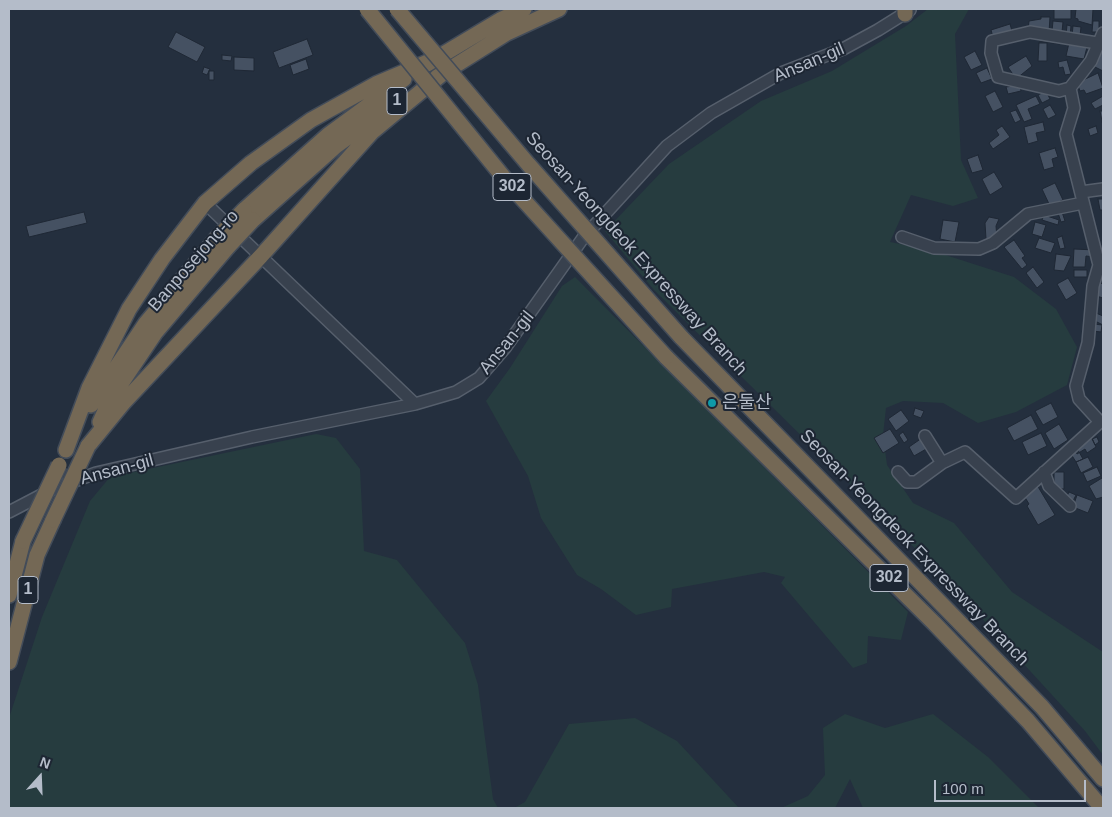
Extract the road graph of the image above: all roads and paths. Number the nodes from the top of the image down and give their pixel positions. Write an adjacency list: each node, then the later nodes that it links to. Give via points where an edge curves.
1 (367, 9): 30 (highway, 302, bridge, via 509,184 666,357 941,630 1028,721)
2 (397, 9): 29 (highway, Seosan-Yeongdeok Expressway Branch / 302, bridge, via 681,337 1042,707)
3 (524, 9): 7 (highway, Banposejong-ro / 1)
4 (558, 9): 8 (highway, Banposejong-ro / 1, via 507,34)
5 (907, 10): 18 (street, Ansan-gil, via 842,49 781,73 711,113 667,146 583,238 528,318 479,378 456,392)
6 (1102, 40): 9 (street); 9 (street, via 1030,32 992,41 991,53 998,77 1059,91)
7 (435, 59): 12 (highway, via 376,84 311,120 251,163); 13 (highway, Banposejong-ro / 1, via 328,135)
8 (442, 74): 13 (highway, Banposejong-ro / 1, via 384,109); 16 (highway, via 372,132)
9 (1070, 88): 11 (street, via 1074,108 1066,134)
10 (1103, 189): 11 (street)
11 (1082, 198): 14 (street, via 1028,214 993,243 980,249 934,248); 17 (street)
12 (206, 203): 16 (street); 21 (highway, via 129,309 89,388)
13 (248, 215): 15 (highway, Banposejong-ro / 1, bridge)
14 (902, 236)
15 (222, 244): 20 (highway, Banposejong-ro / 1, via 155,333 110,400); 21 (highway, Banposejong-ro / 1, via 146,323 97,394)
16 (261, 256): 18 (street); 20 (highway, via 124,402)
17 (1101, 266): 24 (street, via 1093,286 1088,343 1076,386 1079,399 1100,422)
18 (415, 404): 26 (street, Ansan-gil, via 96,474 51,490)
19 (925, 436): 22 (street)
20 (88, 446): 28 (highway, Banposejong-ro / 1, bridge, via 37,555)
21 (66, 450): 27 (highway, Banposejong-ro / 1, bridge, via 24,541)
22 (942, 463): 23 (street, via 916,482 907,482); 24 (street, via 965,452 1016,498)
23 (898, 472)
24 (1044, 472): 25 (street, via 1049,486)
25 (1070, 506)
26 (9, 512)
27 (9, 595)
28 (9, 662)
29 (1103, 779)
30 (1102, 808)

